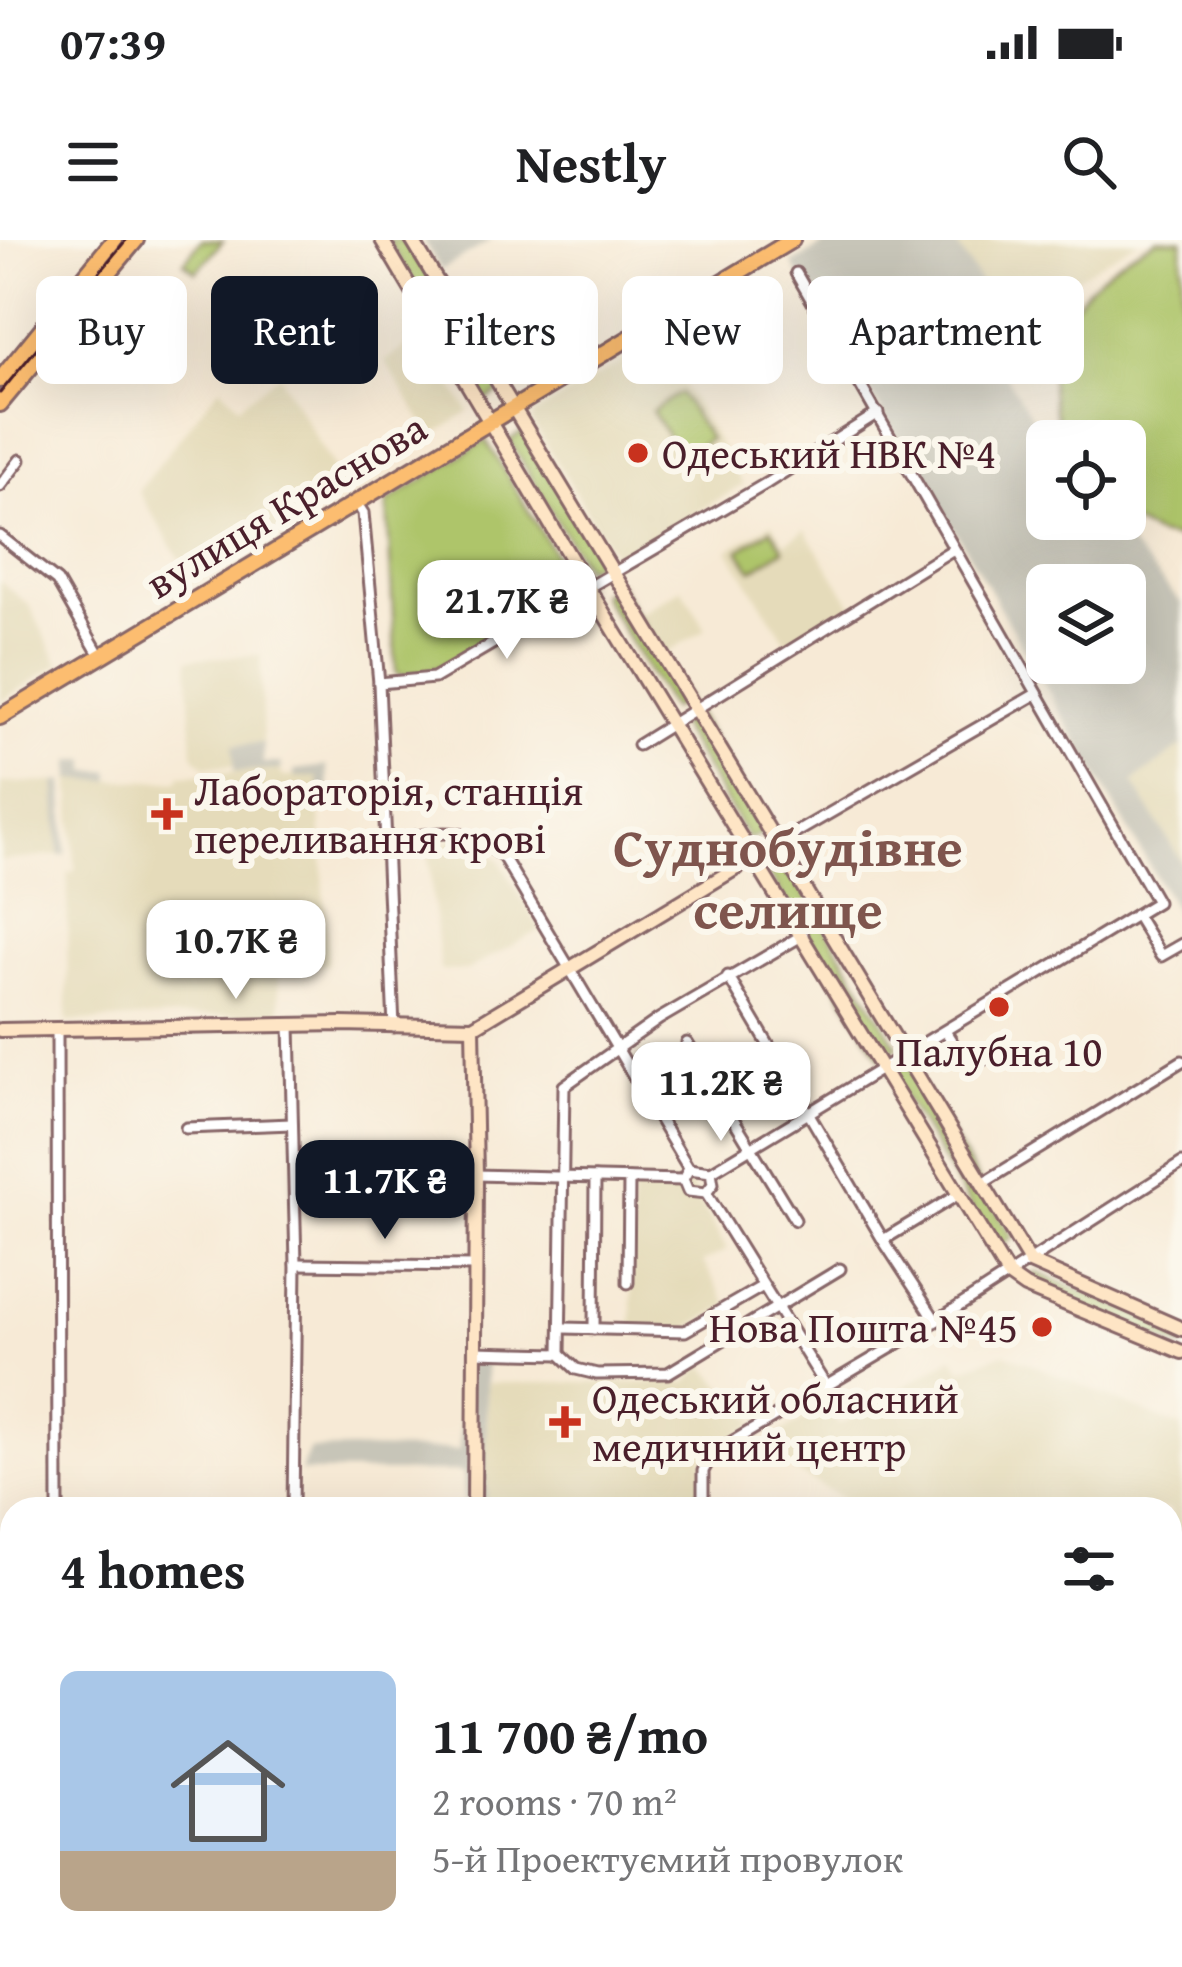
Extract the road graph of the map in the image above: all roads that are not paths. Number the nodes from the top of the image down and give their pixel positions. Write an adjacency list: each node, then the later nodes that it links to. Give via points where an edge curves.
1 (114, 240): 7 (main road)
2 (136, 240): 8 (main road)
3 (382, 240): 11 (main road)
4 (412, 240): 9 (main road)
5 (792, 240): 9 (main road, вулиця Краснова)
6 (796, 273): 10 (street)
7 (0, 380)
8 (0, 404)
9 (513, 408): 11 (main road, вулиця Краснова); 17 (main road)
10 (878, 412): 16 (street); 17 (street)
11 (491, 420): 14 (main road, вулиця Краснова); 18 (main road)
12 (20, 460): 13 (street)
13 (0, 486)
14 (356, 502): 19 (main road, вулиця Краснова); 20 (street)
15 (0, 536): 19 (street, via 57,581)
16 (952, 550): 21 (street); 22 (street)
17 (614, 574): 18 (street); 22 (main road)
18 (589, 589): 20 (street, via 434,678); 24 (main road)
19 (100, 656): 23 (main road, вулиця Краснова)
20 (379, 683): 26 (street)
21 (1036, 694): 27 (street); 29 (street, via 1157,902)
22 (695, 710): 24 (street); 27 (main road)
23 (0, 716)
24 (673, 724): 25 (street); 28 (main road)
25 (638, 746)
26 (384, 841): 32 (street, via 439,832 478,838 502,855); 35 (street)
27 (778, 843): 28 (main road); 43 (main road)
28 (755, 856): 30 (main road); 32 (main road)
29 (1136, 915): 31 (street, via 1161,956); 39 (street)
30 (803, 935): 33 (street); 45 (main road)
31 (1182, 944)
32 (571, 969): 36 (main road); 41 (street)
33 (728, 976): 41 (street); 46 (street)
34 (290, 1024): 35 (main road); 37 (main road); 47 (street)
35 (394, 1027): 36 (main road)
36 (472, 1027): 50 (main road)
37 (57, 1029): 38 (main road); 80 (street)
38 (0, 1030)
39 (945, 1031): 42 (street, via 968,1066); 43 (street)
40 (686, 1043): 49 (street)
41 (618, 1048): 54 (street); 56 (street, via 564,1086)
42 (1003, 1051)
43 (905, 1054): 45 (street); 59 (main road)
44 (1182, 1061): 59 (street)
45 (883, 1067): 46 (street); 61 (main road)
46 (808, 1111): 49 (street); 63 (street)
47 (292, 1124): 48 (street); 65 (street)
48 (186, 1128)
49 (750, 1147): 53 (street); 62 (street)
50 (476, 1156): 51 (street); 55 (main road)
51 (372, 1157)
52 (1182, 1163): 64 (street)
53 (711, 1172): 54 (street); 60 (street)
54 (686, 1174): 58 (street); 60 (street, via 693,1195)
55 (476, 1175): 56 (street); 66 (main road)
56 (563, 1177): 57 (street); 73 (street)
57 (595, 1178): 58 (street); 74 (street)
58 (629, 1179): 69 (street)
59 (983, 1183): 64 (main road)
60 (706, 1193): 70 (street)
61 (959, 1194): 63 (street); 68 (main road)
62 (795, 1220)
63 (884, 1240): 72 (street)
64 (1030, 1262): 68 (street); 75 (main road)
65 (296, 1264): 66 (street); 81 (street)
66 (474, 1266): 76 (main road)
67 (840, 1269): 71 (street)
68 (1009, 1275): 72 (street); 77 (main road)
69 (628, 1283)
70 (763, 1286): 71 (street); 74 (street, via 685,1331)
71 (776, 1307): 78 (street, via 668,1372 597,1374); 79 (street)
72 (936, 1321): 79 (street)
73 (563, 1328): 74 (street); 78 (street)
74 (594, 1329)
75 (1182, 1329)
76 (475, 1352): 78 (street); 82 (main road)
77 (1182, 1352)
78 (560, 1354)
79 (826, 1386): 83 (street, via 712,1454)
80 (58, 1497)
81 (293, 1497)
82 (474, 1497)
83 (703, 1497)

